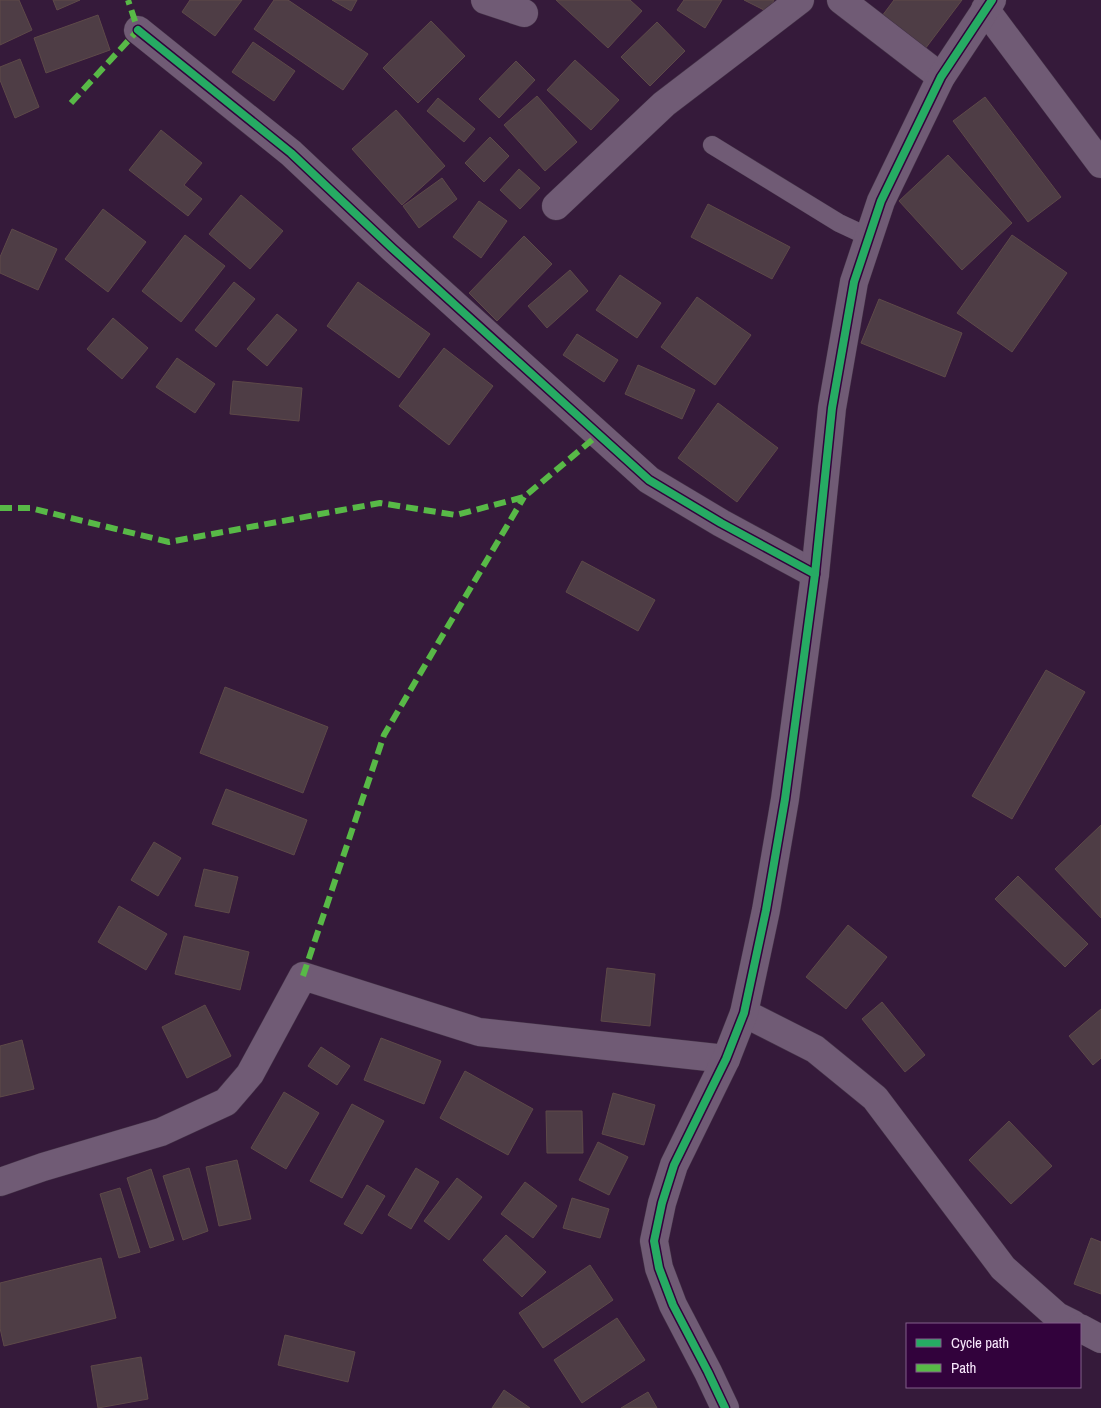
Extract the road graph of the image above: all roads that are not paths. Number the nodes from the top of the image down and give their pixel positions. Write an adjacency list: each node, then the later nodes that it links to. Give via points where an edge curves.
1 (486, 0): 5 (street)
2 (800, 0): 10 (street, via 664,104)
3 (841, 0): 7 (street)
4 (989, 4): 7 (street); 9 (street)
5 (524, 13)
6 (138, 30): 12 (street, via 291,153 649,480)
7 (941, 76): 11 (street, via 881,201)
8 (712, 145): 11 (lane, via 839,223)
9 (1101, 164)
10 (556, 206)
11 (869, 237): 12 (street, via 854,282 832,408)
12 (815, 574): 13 (street, via 785,800)
13 (744, 1013): 14 (street); 16 (street, via 815,1049 875,1098 1002,1268 1057,1316)
14 (726, 1059): 15 (street, via 479,1032 303,976 250,1074 226,1102 161,1132); 19 (street, via 674,1165 654,1241 659,1268 673,1305)
15 (0, 1182)
16 (1070, 1323)
17 (1081, 1329): 18 (street)
18 (1101, 1339)
19 (725, 1408)

